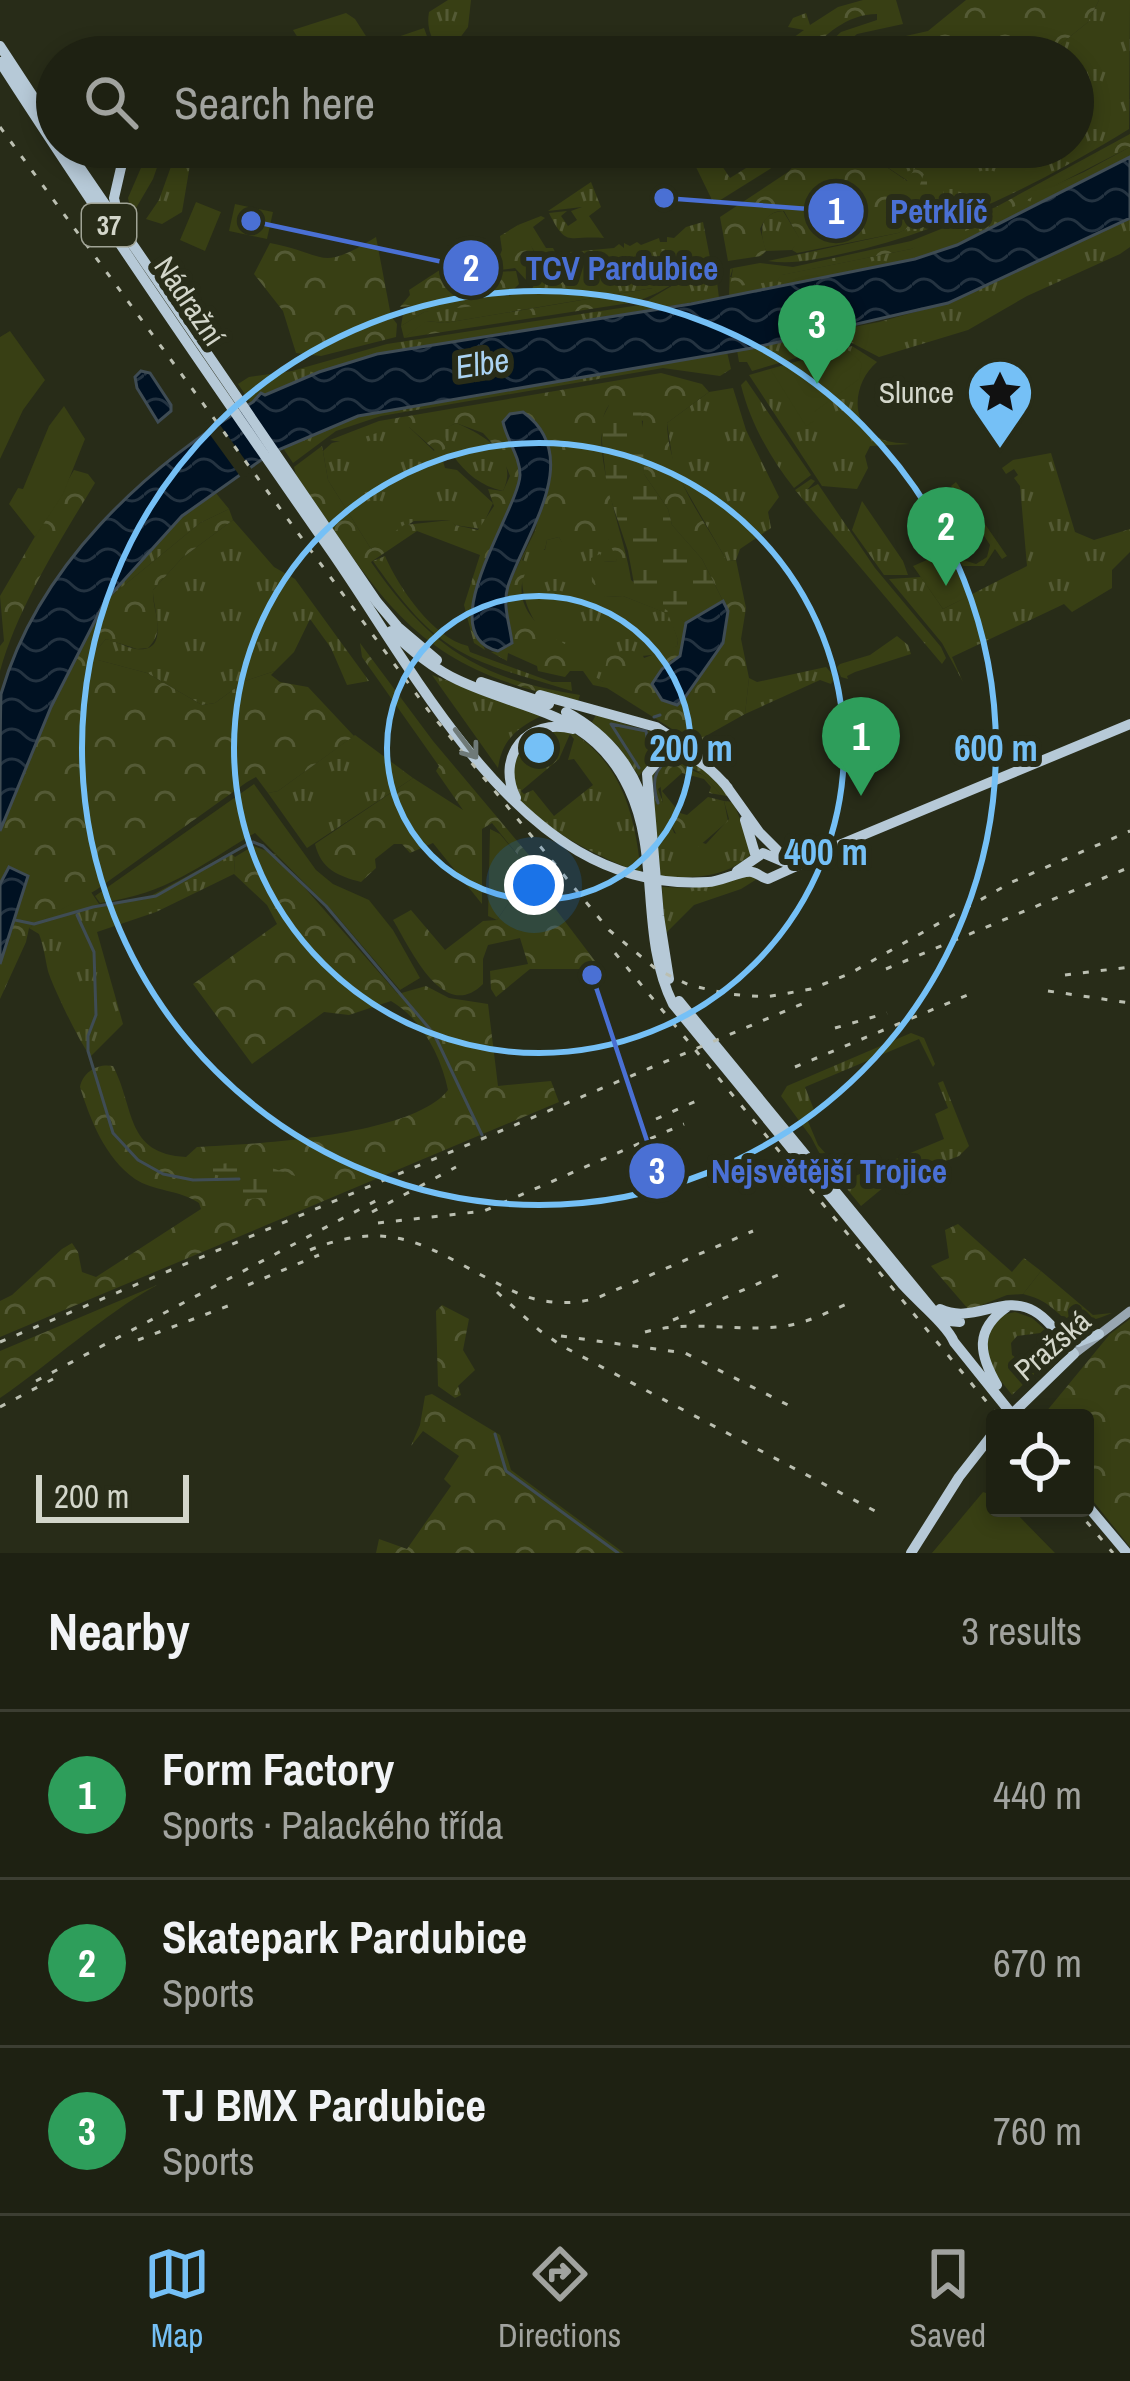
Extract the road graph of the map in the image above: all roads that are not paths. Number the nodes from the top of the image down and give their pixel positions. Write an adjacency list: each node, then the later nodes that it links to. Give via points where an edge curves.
1 (0, 46): 3 (main road)
2 (0, 62): 4 (main road, Nádražní / 37)
3 (36, 101)
4 (36, 114)
5 (73, 168): 11 (main road, Nádražní / 37)
6 (81, 168): 10 (main road, Nádražní / 37)
7 (82, 168): 8 (main road, via 106,184)
8 (119, 168)
9 (121, 168): 10 (main road, via 113,202)
10 (124, 231): 11 (main road, Nádražní / 37)
11 (223, 385): 12 (main road, 37)
12 (286, 477): 13 (main road, 37); 14 (main road, 37, via 398,627 443,664)
13 (359, 591): 18 (main road, 37, via 430,664 563,718); 23 (main road, one-way to 23, via 474,755)
14 (507, 691): 16 (main road); 21 (main road, 37, via 558,708 599,734 633,776)
15 (1130, 724): 24 (main road)
16 (676, 738): 17 (main road); 19 (main road)
17 (683, 754): 19 (main road); 21 (main road, via 661,757 648,771)
18 (608, 755): 23 (main road, via 561,726 520,741 509,780); 27 (main road, 37, via 635,802)
19 (728, 788): 20 (main road)
20 (740, 805): 22 (main road); 25 (main road)
21 (649, 819): 27 (main road, 37)
22 (751, 821): 24 (main road, via 781,853); 26 (main road)
23 (538, 823): 30 (main road, via 622,871)
24 (828, 850): 26 (main road, via 791,862); 29 (main road)
25 (756, 858): 26 (main road); 28 (main road); 30 (main road)
26 (777, 858): 29 (main road)
27 (650, 867): 31 (main road, 37, via 668,987)
28 (755, 874): 29 (main road); 30 (main road)
29 (773, 877)
30 (699, 883)
31 (720, 1059): 32 (main road, 37); 33 (main road, 37)
32 (903, 1285): 36 (main road, 37); 41 (main road, 37)
33 (917, 1288): 34 (main road, via 958,1316); 36 (main road, 37)
34 (1009, 1306): 36 (main road); 37 (main road, via 1032,1310); 40 (main road, via 981,1340)
35 (1130, 1311): 38 (main road, Pražská)
36 (965, 1333): 40 (main road, 37); 41 (main road, 37)
37 (1057, 1334): 38 (main road, via 1074,1342); 39 (main road)
38 (1099, 1334): 39 (main road, Pražská)
39 (1069, 1358): 44 (main road, Pražská)
40 (997, 1385): 43 (main road, 37)
41 (1001, 1401): 42 (main road, 37)
42 (1006, 1409)
43 (1017, 1409)
44 (1020, 1409)
45 (986, 1442): 47 (main road)
46 (1094, 1514): 48 (main road)
47 (910, 1553)
48 (1126, 1553)

